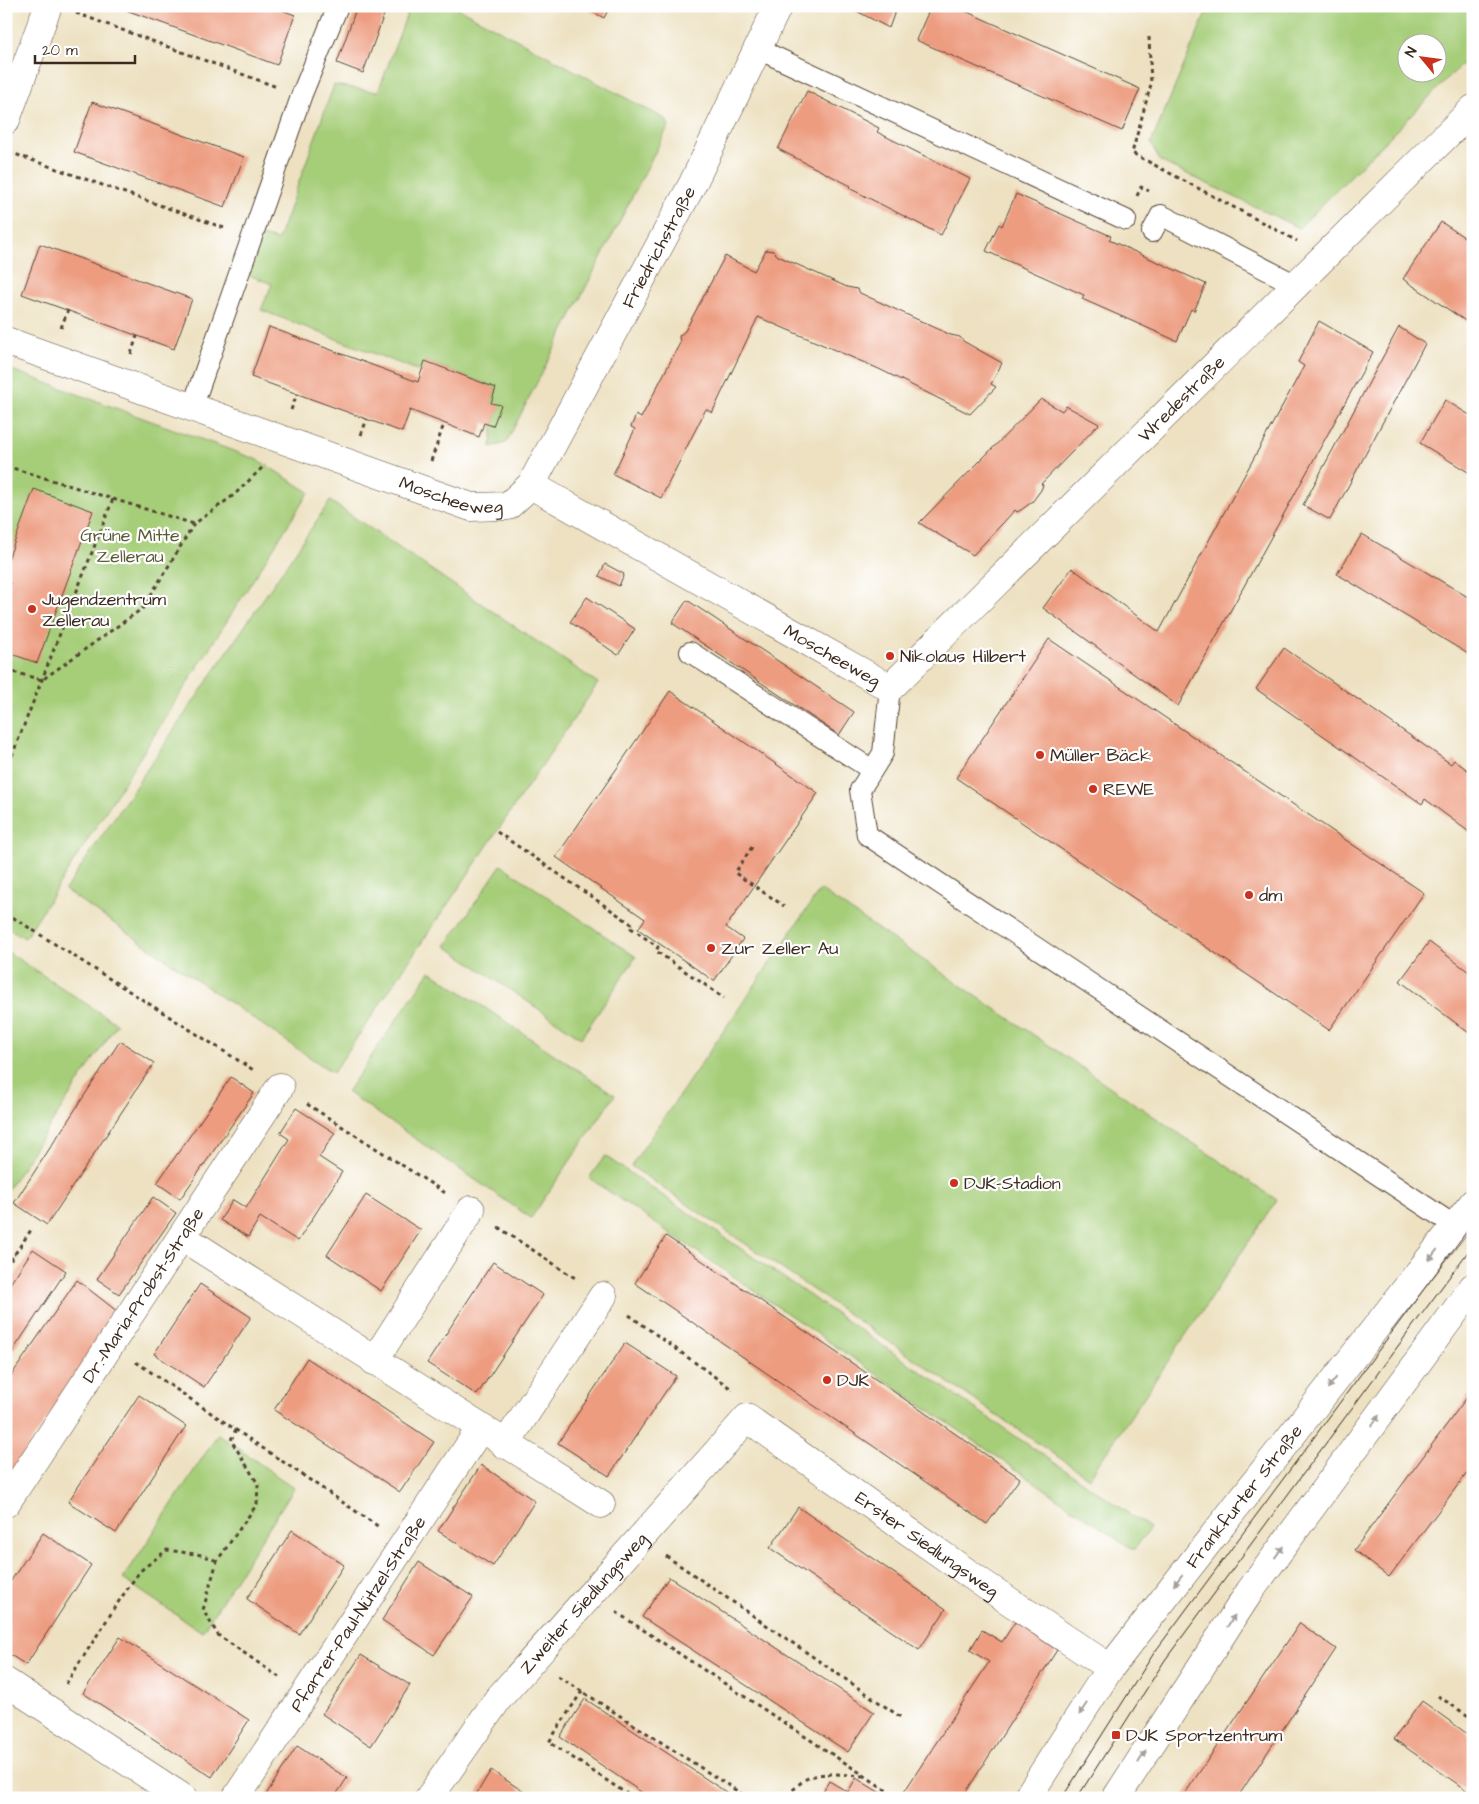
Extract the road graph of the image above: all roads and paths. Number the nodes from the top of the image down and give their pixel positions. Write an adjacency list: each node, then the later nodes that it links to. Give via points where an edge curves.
1 (48, 6): 9 (street)
2 (338, 6): 7 (lane)
3 (778, 6): 6 (street, Friedrichstraße)
4 (97, 21): 7 (path)
5 (1149, 36): 14 (path, via 1151,84 1132,153 1290,237)
6 (758, 49): 11 (lane); 30 (street, Friedrichstraße, via 692,182)
7 (302, 94): 13 (lane)
8 (1473, 109): 14 (street, Wredestraße)
9 (6, 120)
10 (6, 150): 13 (path)
11 (1126, 220)
12 (1152, 232): 15 (lane, via 1161,215)
13 (251, 237): 23 (lane)
14 (1323, 258): 15 (street, Wredestraße)
15 (1296, 285): 38 (street, Wredestraße)
16 (68, 310): 17 (path)
17 (60, 329)
18 (137, 336): 20 (path)
19 (6, 341): 23 (street, Moscheeweg)
20 (130, 356)
21 (297, 394): 22 (path)
22 (294, 401)
23 (192, 408): 27 (street, Moscheeweg)
24 (367, 420): 26 (path)
25 (444, 424): 29 (path)
26 (365, 425)
27 (280, 439): 30 (street, Moscheeweg, via 471,507 508,506); 32 (path, via 264,467 234,495)
28 (6, 466): 31 (path)
29 (428, 466)
30 (532, 485): 38 (street, Moscheeweg)
31 (113, 499): 32 (path); 37 (path)
32 (194, 524): 37 (path, via 143,608)
33 (10, 583): 34 (path)
34 (6, 592)
35 (690, 652): 39 (lane)
36 (6, 670): 37 (path)
37 (42, 680): 40 (path)
38 (890, 688): 39 (lane, via 883,753)
39 (872, 770): 51 (lane, via 860,790 867,835)
40 (6, 771)
41 (6, 788): 42 (path, via 9,795)
42 (6, 802)
43 (497, 832): 47 (path, via 633,925 631,928 658,947 656,951)
44 (752, 847): 45 (path, via 735,872)
45 (784, 906)
46 (6, 913): 48 (path)
47 (724, 998)
48 (280, 1087): 50 (path); 53 (street, Dr.-Maria-Probst-Straße)
49 (1473, 1203): 51 (street, Frankfurter Straße)
50 (472, 1210): 58 (path); 60 (street)
51 (1456, 1226): 72 (street, Frankfurter Straße, one-way to 72)
52 (31, 1230): 54 (path)
53 (182, 1237): 59 (street, Dr.-Maria-Probst-Straße); 60 (street)
54 (15, 1254): 55 (path); 56 (path)
55 (6, 1255)
56 (6, 1267)
57 (1473, 1287): 89 (street, one-way to 57, via 1250,1591)
58 (603, 1296): 61 (path, via 738,1393); 64 (street)
59 (110, 1345): 62 (path); 65 (street, Dr.-Maria-Probst-Straße)
60 (374, 1361): 63 (street)
61 (747, 1418): 67 (street, Zweiter Siedlungsweg); 72 (street, Erster Siedlungsweg, via 985,1585)
62 (236, 1429): 68 (path); 69 (path, via 231,1440 258,1484 257,1504)
63 (480, 1429): 64 (street); 68 (street, Pfarrer-Paul-Nützel-Straße)
64 (505, 1445): 66 (street)
65 (6, 1504)
66 (601, 1504)
67 (640, 1538): 70 (street, Zweiter Siedlungsweg); 78 (path)
68 (404, 1544): 75 (street, Pfarrer-Paul-Nützel-Straße)
69 (217, 1561): 75 (path, via 203,1610 218,1635); 77 (path, via 202,1555 167,1550 140,1571)
70 (590, 1595): 71 (street, Zweiter Siedlungsweg); 80 (path)
71 (532, 1660): 74 (path); 83 (street, Zweiter Siedlungsweg, via 498,1700)
72 (1110, 1668): 88 (street, Frankfurter Straße, one-way to 88)
73 (6, 1682): 77 (street)
74 (582, 1691): 84 (path, via 549,1742); 85 (path)
75 (304, 1694): 82 (street, Pfarrer-Paul-Nützel-Straße)
76 (1438, 1696): 79 (path)
77 (50, 1710): 81 (street)
78 (902, 1718)
79 (1473, 1720)
80 (865, 1776): 86 (path, via 824,1774 807,1778 792,1792); 87 (path)
81 (183, 1798)
82 (236, 1798)
83 (429, 1798)
84 (633, 1798)
85 (748, 1798)
86 (779, 1798)
87 (893, 1798)
88 (1027, 1798)
89 (1116, 1798)

